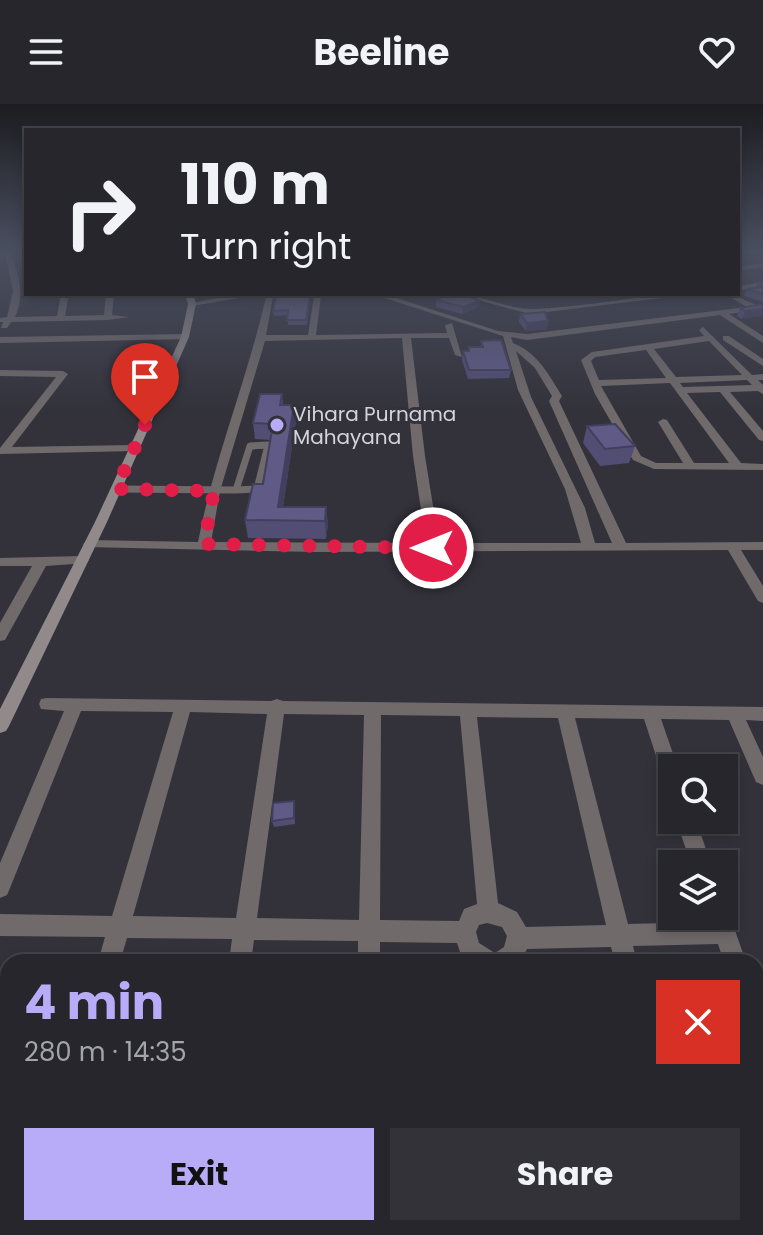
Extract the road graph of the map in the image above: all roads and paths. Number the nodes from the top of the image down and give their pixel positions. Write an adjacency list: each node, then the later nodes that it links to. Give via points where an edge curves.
1 (63, 306): 16 (street)
2 (109, 306): 15 (street)
3 (190, 306): 23 (street)
4 (268, 306): 24 (street)
5 (316, 306): 22 (street)
6 (411, 306): 17 (street)
7 (501, 306): 9 (street, via 525,312)
8 (587, 306): 9 (street)
9 (573, 308): 18 (street)
10 (760, 309): 11 (street)
11 (722, 313): 14 (street); 29 (street)
12 (4, 317): 16 (street); 19 (street)
13 (125, 317): 15 (street)
14 (686, 317): 18 (street); 25 (street)
15 (108, 318): 16 (street)
16 (60, 319)
17 (448, 319): 21 (street); 28 (street)
18 (605, 329): 28 (street)
19 (0, 330)
20 (406, 335): 21 (street); 22 (street); 57 (street)
21 (452, 335): 31 (street)
22 (312, 336): 24 (street)
23 (185, 337): 27 (street); 44 (street)
24 (261, 338): 51 (street)
25 (711, 338): 30 (street); 36 (street)
26 (726, 338): 32 (street)
27 (0, 340)
28 (508, 340): 33 (street); 34 (street)
29 (763, 340)
30 (648, 347): 37 (street); 38 (street, via 587,357)
31 (459, 355)
32 (763, 363)
33 (518, 372): 34 (street); 58 (street, via 577,506)
34 (543, 372): 56 (street)
35 (0, 373): 45 (street, via 63,374)
36 (750, 377): 37 (street); 39 (street)
37 (674, 379): 38 (street); 41 (street)
38 (596, 383): 46 (street, via 639,461)
39 (762, 386): 40 (street)
40 (723, 389): 41 (street); 43 (street)
41 (683, 390): 47 (street)
42 (663, 422): 46 (street)
43 (763, 438)
44 (135, 448): 45 (street); 49 (street)
45 (2, 451)
46 (691, 467): 47 (street)
47 (738, 467): 48 (street)
48 (763, 467)
49 (116, 489): 51 (lane); 52 (street)
50 (236, 490): 50 (lane, via 260,487 268,445 250,446); 51 (lane)
51 (214, 491): 53 (street)
52 (90, 544): 53 (street); 59 (street)
53 (204, 544): 57 (street)
54 (732, 546): 55 (street); 56 (street); 62 (street)
55 (763, 546)
56 (621, 547): 58 (street)
57 (433, 548): 58 (street)
58 (589, 548)
59 (82, 560): 61 (street); 74 (street)
60 (0, 562): 61 (street)
61 (41, 562): 63 (street)
62 (763, 598)
63 (0, 636)
64 (47, 704): 66 (street)
65 (184, 704): 66 (street); 67 (street); 80 (street)
66 (75, 705): 77 (street)
67 (277, 705): 68 (street); 81 (street)
68 (373, 707): 69 (street); 84 (street)
69 (468, 708): 70 (street); 78 (street)
70 (565, 710): 71 (street); 86 (street)
71 (650, 711): 72 (street); 75 (street)
72 (734, 713): 73 (street); 76 (street)
73 (763, 714)
74 (0, 726)
75 (664, 754)
76 (763, 777)
77 (0, 888)
78 (488, 910): 85 (street, via 472,916); 87 (street, via 512,921)
79 (0, 925): 80 (street)
80 (119, 927): 81 (street); 88 (street)
81 (245, 929): 84 (street); 89 (street)
82 (676, 930): 86 (street)
83 (724, 930): 94 (street)
84 (369, 931): 85 (street); 90 (street)
85 (465, 932): 91 (street)
86 (620, 936): 87 (street); 93 (street)
87 (518, 938): 92 (street)
88 (111, 954)
89 (241, 954)
90 (369, 954)
91 (476, 954)
92 (513, 954)
93 (624, 954)
94 (732, 954)

